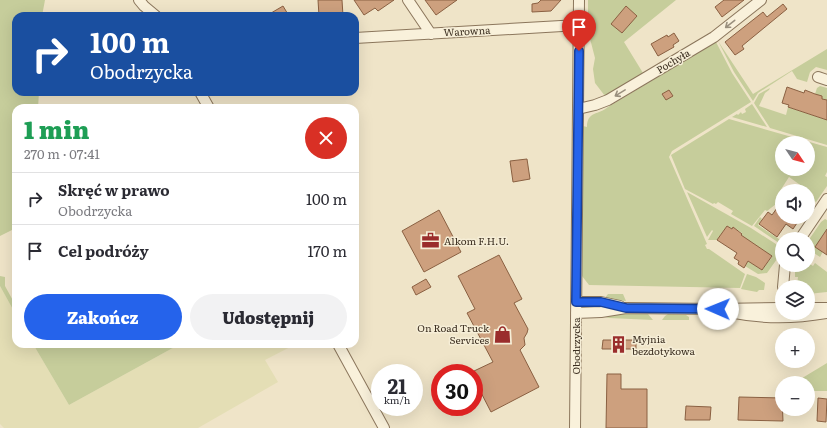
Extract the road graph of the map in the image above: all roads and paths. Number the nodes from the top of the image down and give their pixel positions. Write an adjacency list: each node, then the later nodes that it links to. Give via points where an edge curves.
1 (139, 0): 5 (street)
2 (408, 0): 7 (street)
3 (579, 0): 6 (street, Obodrzycka)
4 (761, 0): 9 (street, Pochyła, one-way to 9, via 714,37 615,96)
5 (151, 12)
6 (579, 25): 7 (street, Warowna); 9 (street, Obodrzycka)
7 (430, 34): 8 (street, Warowna)
8 (359, 38)
9 (578, 109): 13 (street, Obodrzycka)
10 (827, 200): 11 (street)
11 (824, 211): 12 (street)
12 (806, 232)
13 (576, 302): 14 (street, via 601,302); 19 (street, Obodrzycka)
14 (626, 308): 18 (street); 19 (street)
15 (775, 308): 18 (street)
16 (815, 308): 17 (street)
17 (827, 308)
18 (718, 309): 20 (street, via 760,316 806,316)
19 (576, 313): 23 (street, Obodrzycka)
20 (827, 313)
21 (340, 348): 22 (street)
22 (384, 428)
23 (576, 428)

